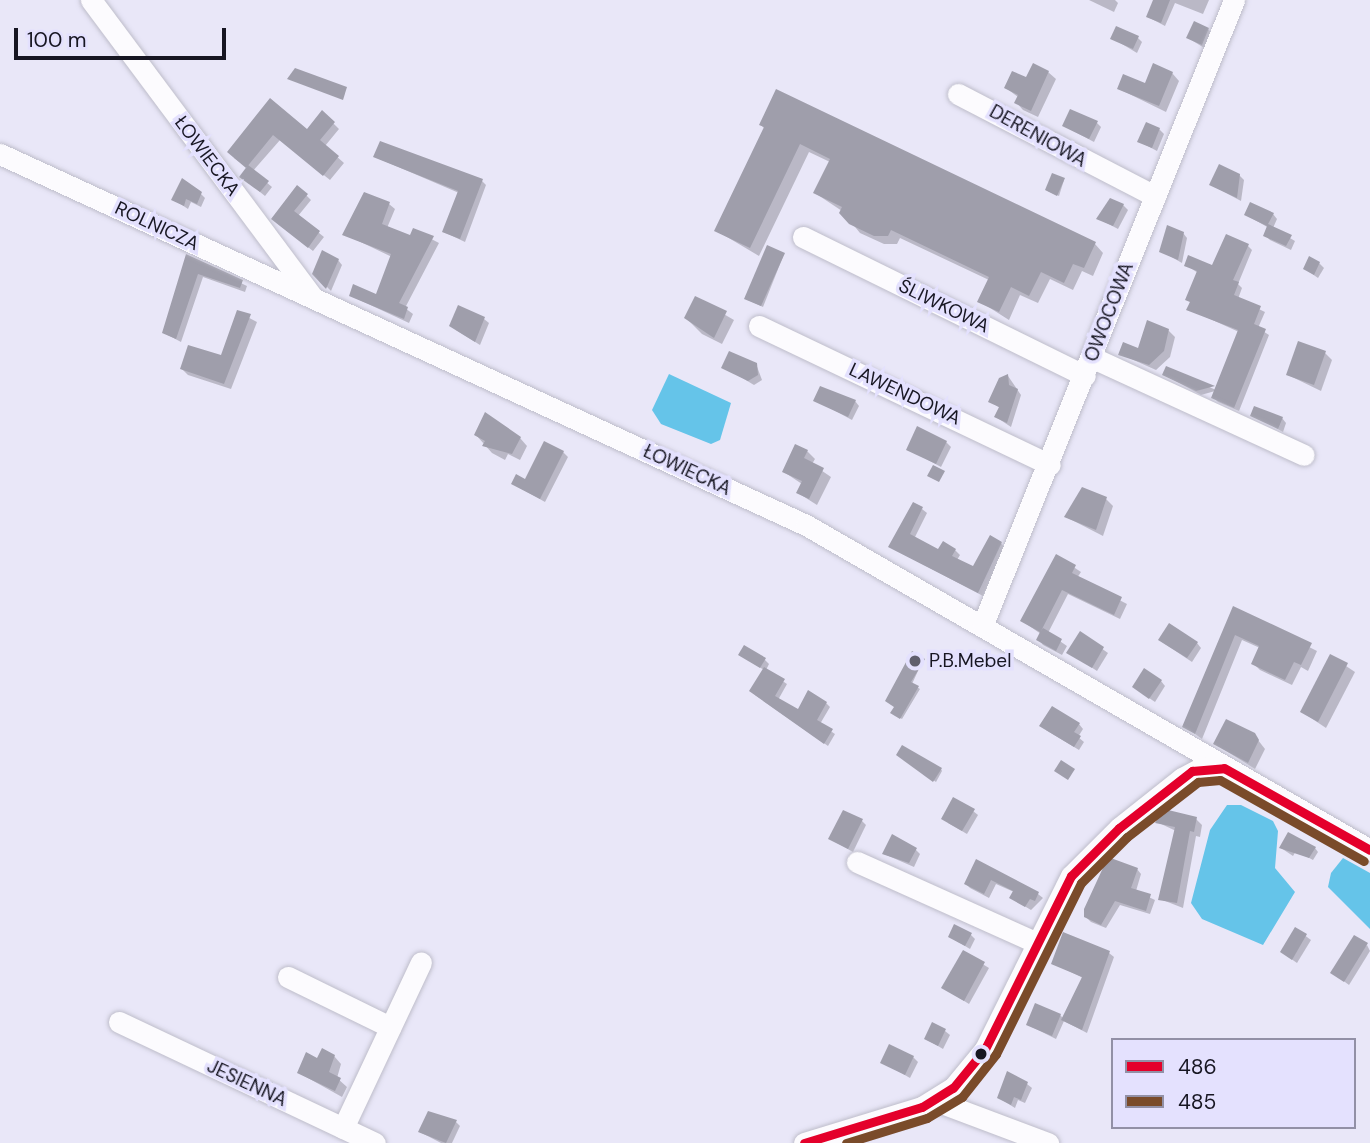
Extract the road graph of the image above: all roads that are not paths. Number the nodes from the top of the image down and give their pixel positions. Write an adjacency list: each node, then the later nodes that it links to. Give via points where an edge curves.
1 (91, 0): 7 (street, ŁOWIECKA)
2 (1234, 0): 5 (street, OWOCOWA)
3 (958, 94): 5 (street, DERENIOWA)
4 (0, 155): 7 (street, ROLNICZA)
5 (1155, 196): 9 (street, OWOCOWA)
6 (803, 237): 9 (street, ŚLIWKOWA)
7 (313, 298): 12 (street, ŁOWIECKA, via 806,525)
8 (760, 326): 11 (street, LAWENDOWA)
9 (1088, 366): 10 (street, ŚLIWKOWA); 11 (street, OWOCOWA)
10 (1304, 455)
11 (1050, 465): 12 (street, OWOCOWA)
12 (983, 624): 13 (street, ŁOWIECKA)
13 (1181, 745): 14 (street, ŁOWIECKA); 15 (street, via 1186,763)
14 (1224, 768): 15 (street, via 1203,767); 16 (street, ŁOWIECKA)
15 (1182, 778): 18 (street, via 1084,861 1062,890)
16 (1370, 850)
17 (857, 862): 18 (street)
18 (1035, 942): 23 (street, via 979,1060)
19 (421, 962): 22 (street)
20 (288, 977): 22 (street)
21 (119, 1022): 24 (street, JESIENNA)
22 (390, 1027): 24 (street)
23 (936, 1101): 26 (street); 27 (street)
24 (343, 1128): 25 (street, JESIENNA)
25 (375, 1143)
26 (804, 1143)
27 (1048, 1143)

